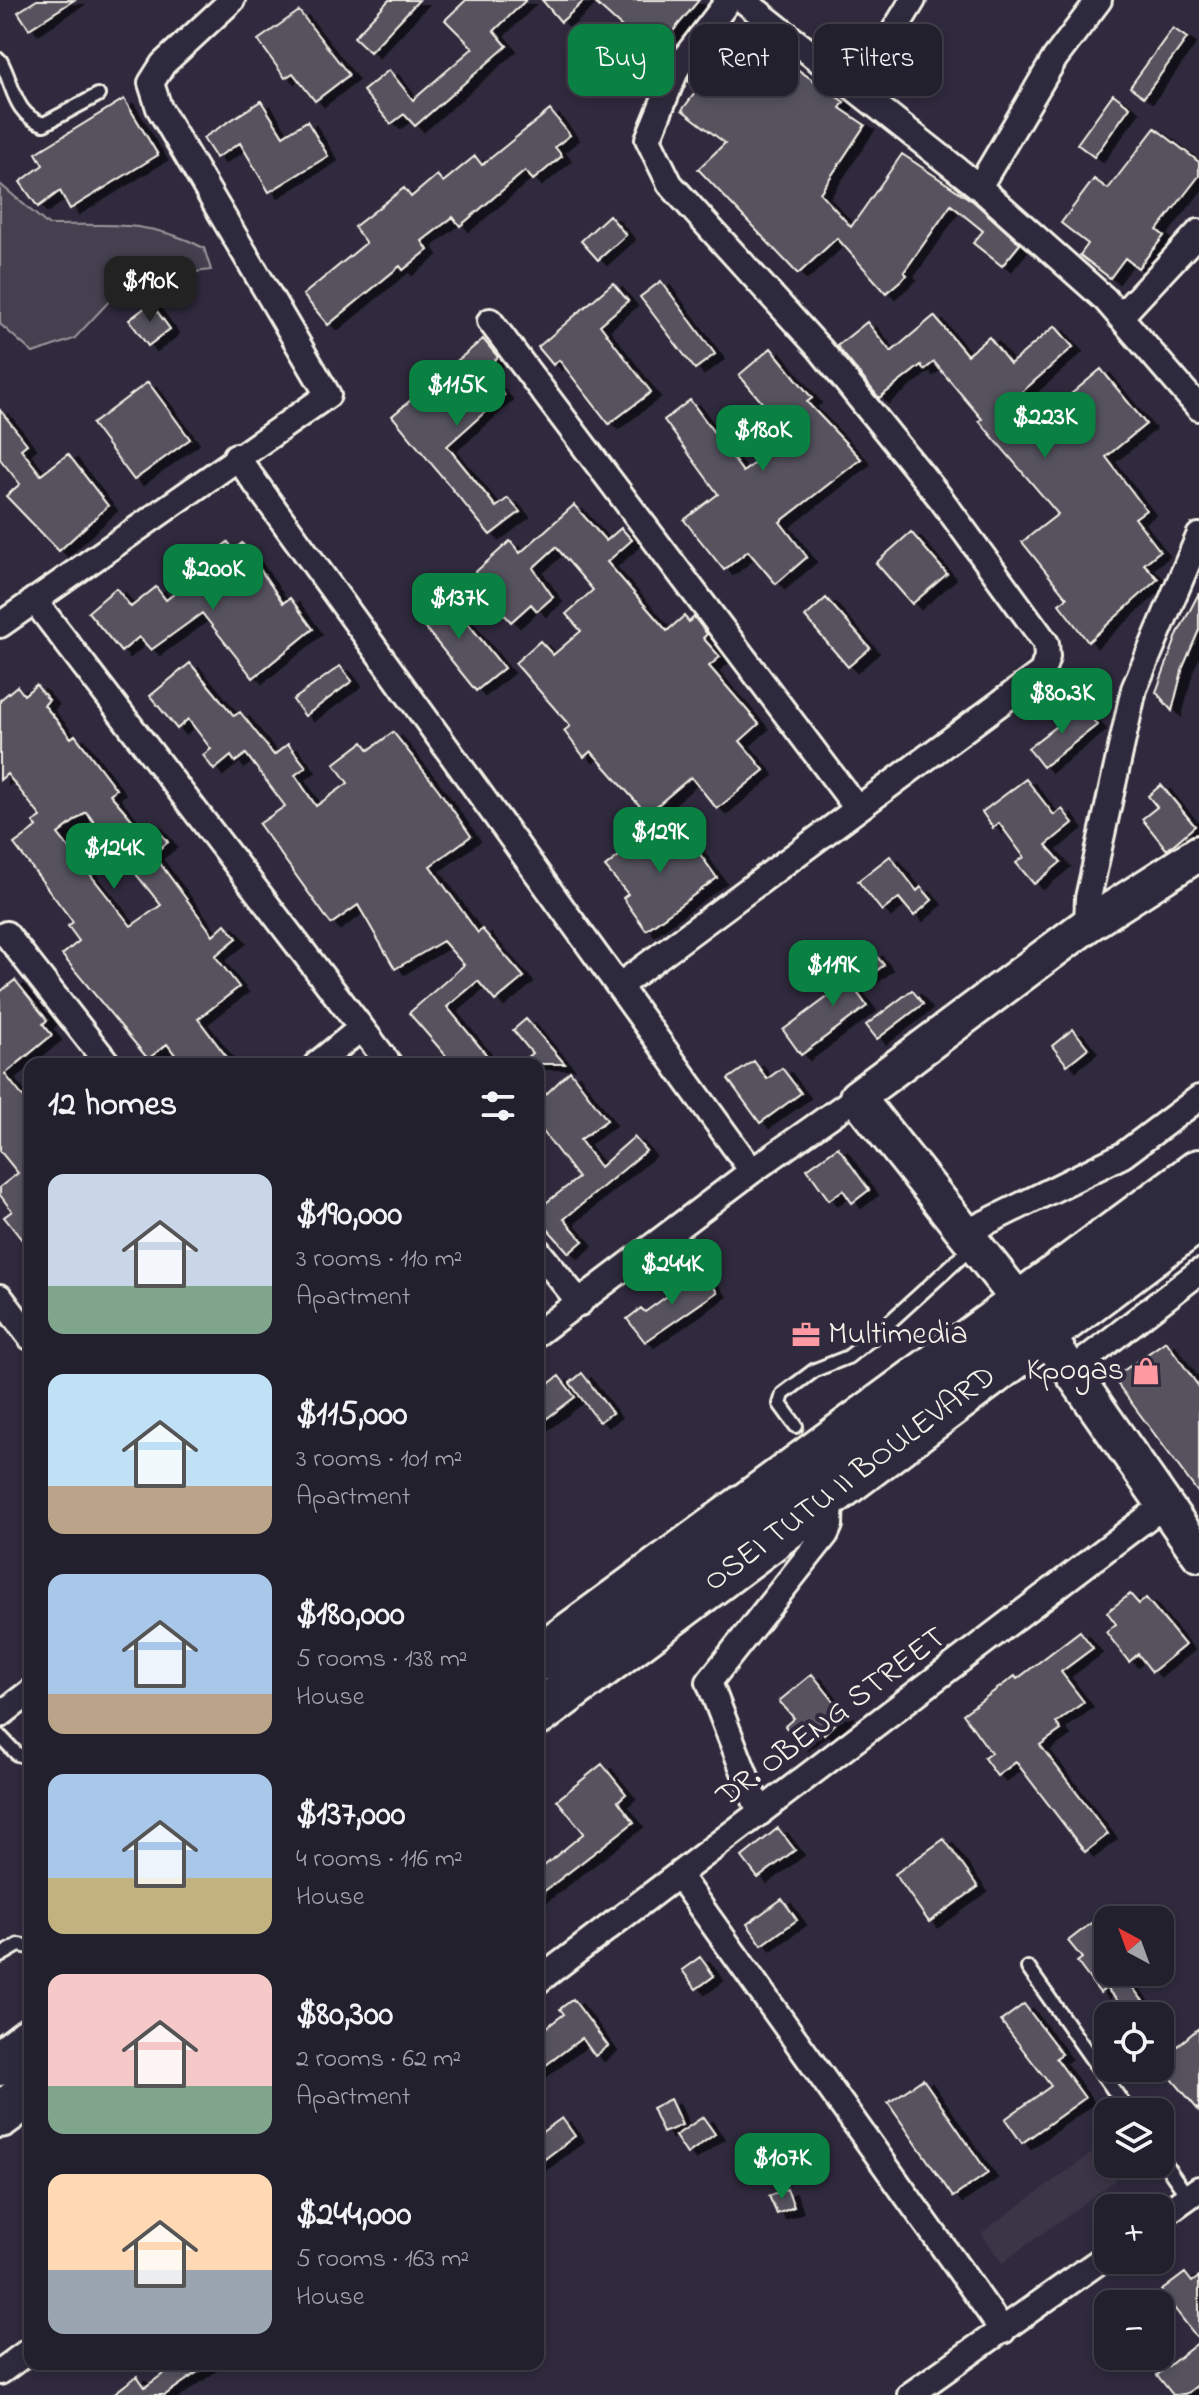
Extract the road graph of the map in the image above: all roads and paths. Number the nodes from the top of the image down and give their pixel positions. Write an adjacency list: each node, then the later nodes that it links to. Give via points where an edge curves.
1 (232, 0): 16 (street, via 163,64 151,83 159,108 328,395)
2 (729, 0): 20 (street, via 677,68 648,139 653,151 670,184 820,349 941,499 1046,643 1042,672)
3 (743, 0): 7 (street)
4 (913, 0): 6 (street)
5 (1099, 0): 11 (street, via 1055,58)
6 (898, 24)
7 (814, 56)
8 (0, 60): 9 (lane, via 18,105 44,124)
9 (98, 95)
10 (865, 96): 11 (street)
11 (979, 187): 13 (street)
12 (1199, 232): 13 (street)
13 (1120, 317): 15 (street)
14 (490, 321): 20 (street)
15 (1199, 408)
16 (236, 456): 18 (street); 24 (street)
17 (1199, 536): 22 (street, via 1134,689 1088,898)
18 (34, 600): 19 (street); 25 (street)
19 (0, 625)
20 (856, 807): 24 (street)
21 (1199, 853): 22 (street)
22 (1087, 925): 29 (street)
23 (6, 934): 26 (street)
24 (619, 986): 31 (street)
25 (360, 1029): 27 (street); 28 (street)
26 (103, 1058)
27 (324, 1058)
28 (384, 1058)
29 (857, 1097): 31 (street); 34 (street)
30 (1199, 1098): 34 (street, via 1123,1155)
31 (752, 1171): 37 (street)
32 (1199, 1172): 39 (highway, OSEI TUTU II BOULEVARD)
33 (1199, 1218): 39 (highway, OSEI TUTU II BOULEVARD)
34 (969, 1239): 39 (street); 43 (lane, via 871,1339 783,1394 780,1404)
35 (544, 1258): 37 (street)
36 (1199, 1272): 42 (street)
37 (580, 1303): 41 (street)
38 (11, 1308): 40 (street)
39 (1033, 1318): 42 (street); 44 (highway, OSEI TUTU II BOULEVARD); 47 (highway, OSEI TUTU II BOULEVARD)
40 (24, 1328)
41 (544, 1329)
42 (1071, 1371): 45 (street)
43 (796, 1426)
44 (831, 1491): 49 (highway, OSEI TUTU II BOULEVARD); 53 (street, via 826,1534 709,1682)
45 (1164, 1505): 46 (street); 53 (street, DR. OBENG STREET)
46 (1199, 1554)
47 (544, 1655)
48 (24, 1697): 50 (street)
49 (544, 1708)
50 (0, 1715)
51 (0, 1736): 52 (lane)
52 (24, 1756)
53 (760, 1813): 54 (street, DR. OBENG STREET)
54 (678, 1875): 58 (street, DR. OBENG STREET); 68 (street)
55 (24, 1946): 56 (lane)
56 (0, 1956)
57 (1028, 1968): 62 (lane)
58 (544, 1976)
59 (24, 2045): 60 (highway)
60 (0, 2063)
61 (24, 2097): 63 (highway)
62 (1119, 2098)
63 (0, 2115)
64 (1174, 2172): 65 (lane)
65 (1193, 2193): 66 (street)
66 (1174, 2207)
67 (1094, 2265): 68 (street)
68 (1003, 2331): 71 (street)
69 (24, 2354): 70 (street)
70 (0, 2372)
71 (910, 2395)

